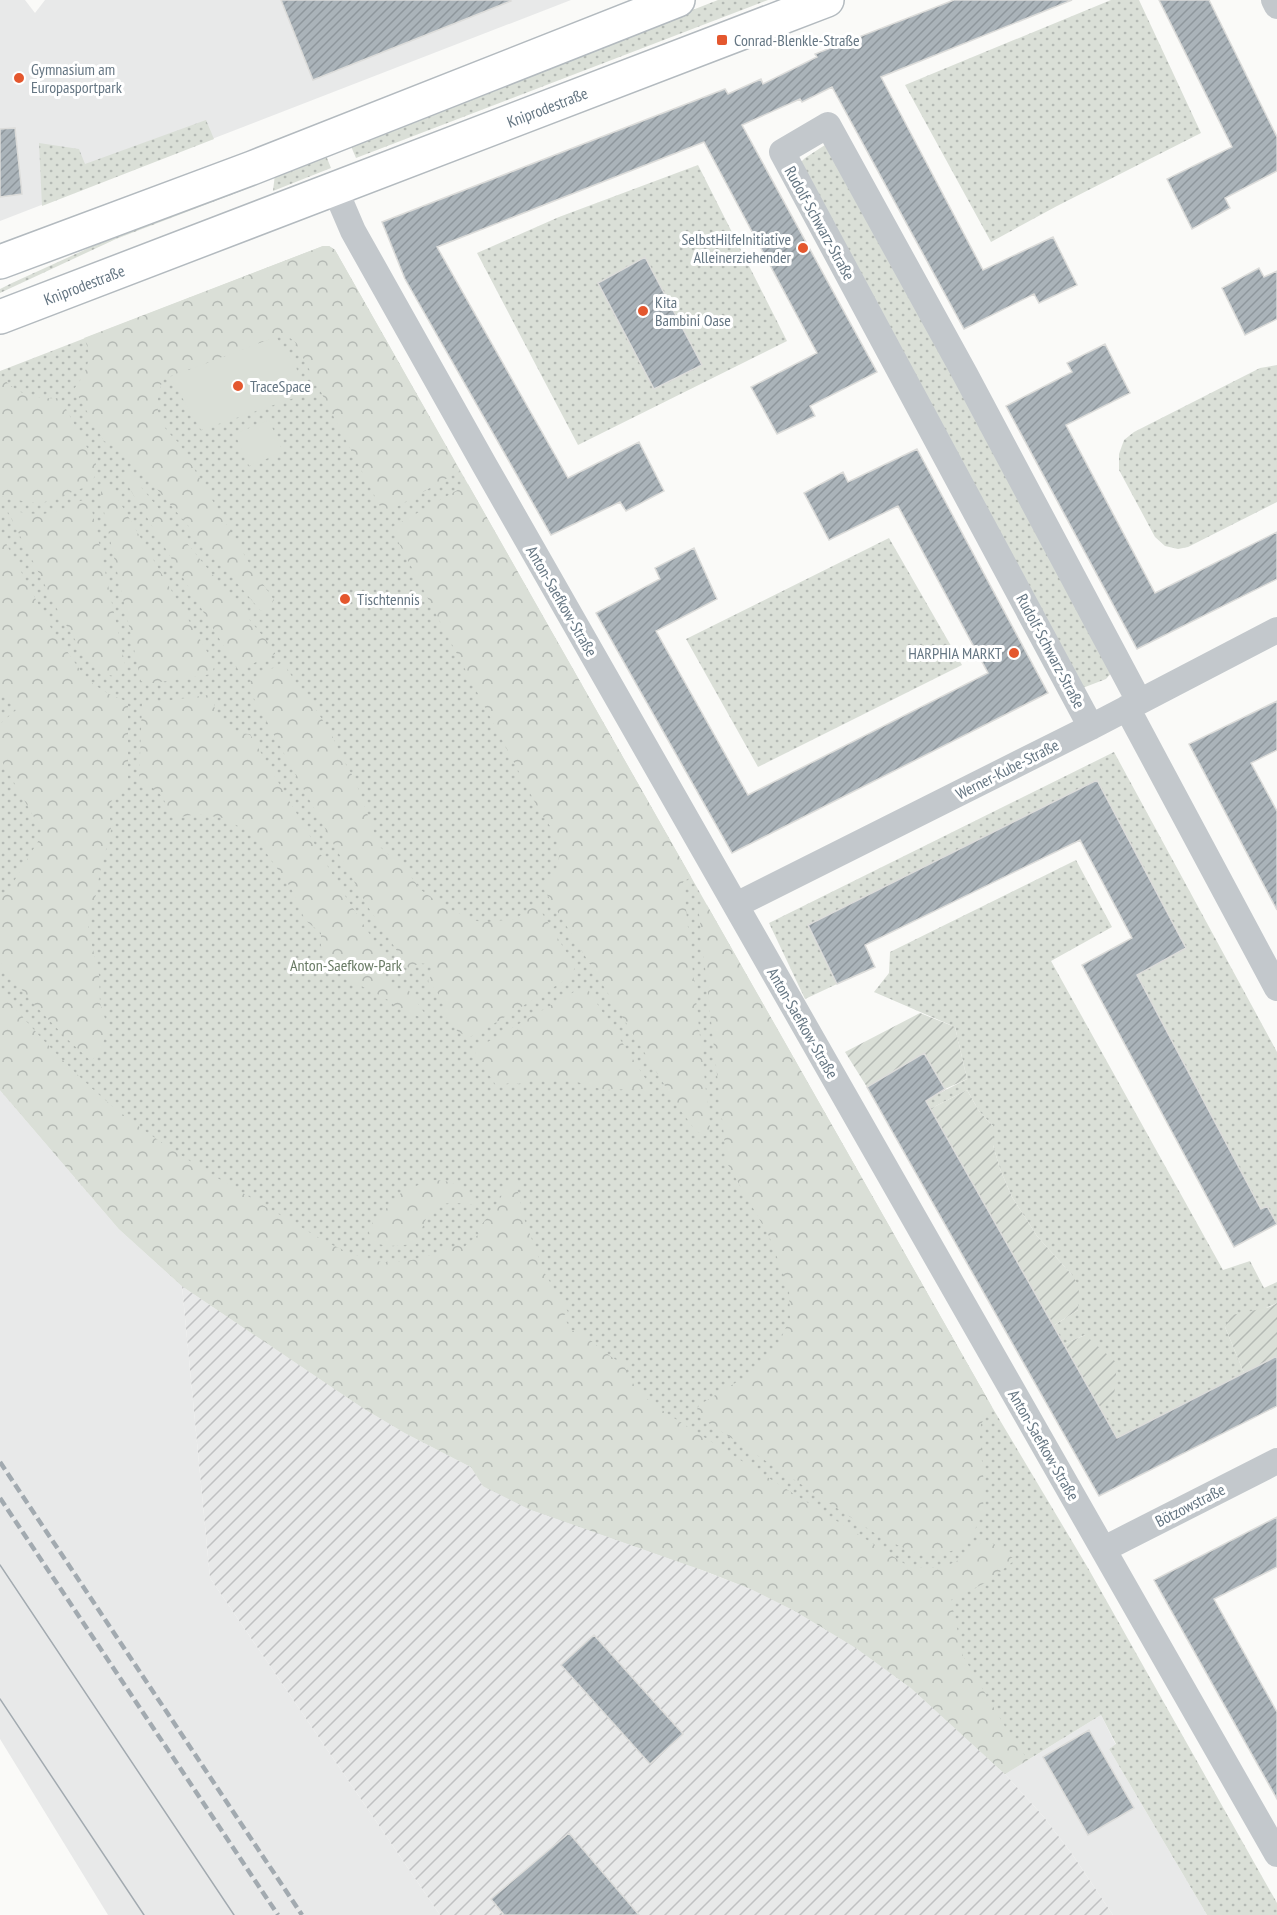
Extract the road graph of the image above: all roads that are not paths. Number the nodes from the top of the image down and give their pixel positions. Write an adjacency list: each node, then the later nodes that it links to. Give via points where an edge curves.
1 (678, 0): 5 (street)
2 (827, 0): 6 (street, Kniprodestraße)
3 (1274, 0): 4 (street)
4 (1277, 6)
5 (252, 168): 7 (street); 8 (street)
6 (335, 189): 7 (street, Kniprodestraße); 13 (street, Anton-Saefkow-Straße, via 358,241)
7 (268, 215): 9 (street, Kniprodestraße)
8 (0, 262)
9 (0, 317)
10 (1277, 630): 11 (street, Werner-Kube-Straße)
11 (1133, 704): 12 (street, Werner-Kube-Straße); 12 (street, Rudolf-Schwarz-Straße, via 965,374 828,125 807,136 782,152); 14 (street, Rudolf-Schwarz-Straße)
12 (1091, 727): 13 (street, Werner-Kube-Straße)
13 (736, 905): 16 (street, Anton-Saefkow-Straße)
14 (1277, 988)
15 (1277, 1461): 16 (street, Bötzowstraße)
16 (1104, 1549): 17 (street, Anton-Saefkow-Straße)
17 (1277, 1854)

